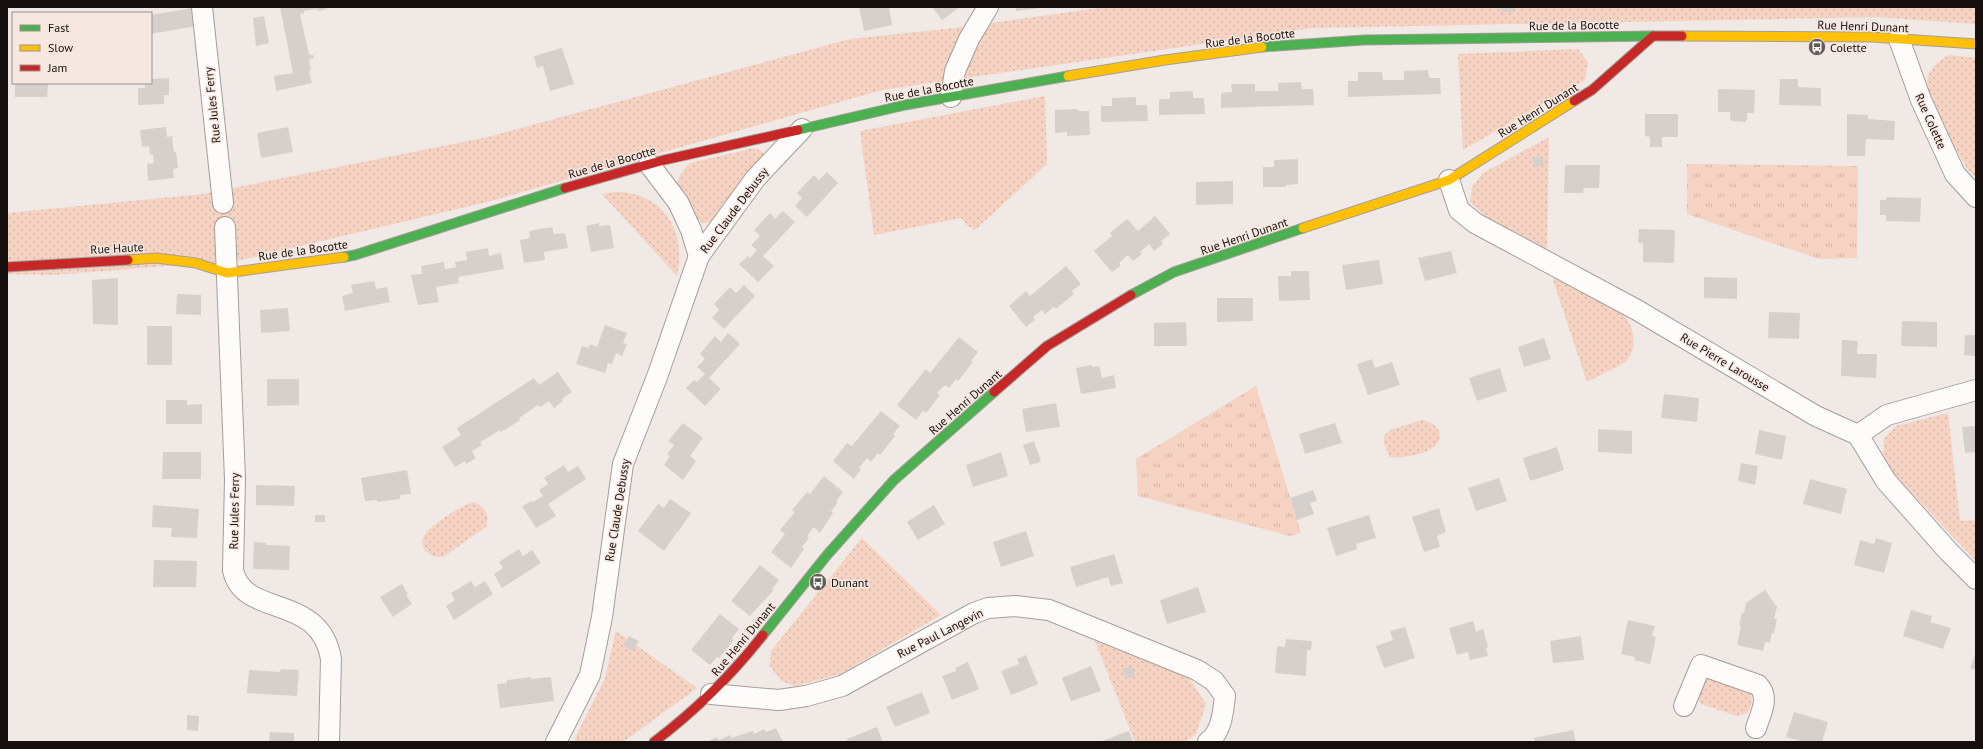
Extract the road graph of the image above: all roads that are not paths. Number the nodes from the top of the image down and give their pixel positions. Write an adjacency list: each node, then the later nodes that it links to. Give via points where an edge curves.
1 (202, 7): 11 (street, Rue Jules Ferry)
2 (988, 7): 6 (street, via 954,71)
3 (1653, 36): 4 (street, Rue Henri Dunant); 6 (street, Rue de la Bocotte, via 1364,40 1271,46 1150,63); 9 (street, Rue Henri Dunant, via 1592,90)
4 (1899, 38): 5 (street, Rue Henri Dunant); 10 (street, Rue Colette, via 1921,100 1955,174)
5 (1976, 44)
6 (952, 97): 7 (street, Rue de la Bocotte)
7 (802, 129): 8 (street, Rue de la Bocotte); 13 (street, Rue Claude Debussy, via 754,179)
8 (649, 164): 13 (street, Rue Claude Debussy, via 678,202 692,230); 15 (street, Rue de la Bocotte, via 584,182 355,255)
9 (1449, 180): 17 (street, Rue Pierre Larousse, via 1459,210 1475,223 1637,310 1816,416); 19 (street, Rue Henri Dunant, via 1174,272 1108,308 1047,346 894,480 827,555 739,666)
10 (1976, 197)
11 (223, 203)
12 (225, 227): 15 (street, Rue Jules Ferry)
13 (699, 256): 23 (street, Rue Claude Debussy, via 623,464 602,617 590,675)
14 (7, 267): 15 (street, Rue Haute, via 156,258 196,263)
15 (227, 273): 22 (street, Rue Jules Ferry, via 235,479 234,576 245,593 303,617 315,624 324,635 332,659)
16 (1976, 390): 17 (street, via 1887,415)
17 (1858, 435): 18 (street, via 1886,480)
18 (1976, 579)
19 (712, 694): 24 (street, Rue Henri Dunant, via 686,719); 25 (street, Rue Paul Langevin, via 779,700 806,696 842,686 974,613 988,608 1027,607 1049,610 1077,620 1197,670 1214,681 1225,696 1223,719)
20 (1684, 706): 21 (street, via 1701,665 1758,685 1764,691 1766,697)
21 (1756, 728)
22 (329, 742)
23 (556, 742)
24 (654, 742)
25 (1208, 742)

